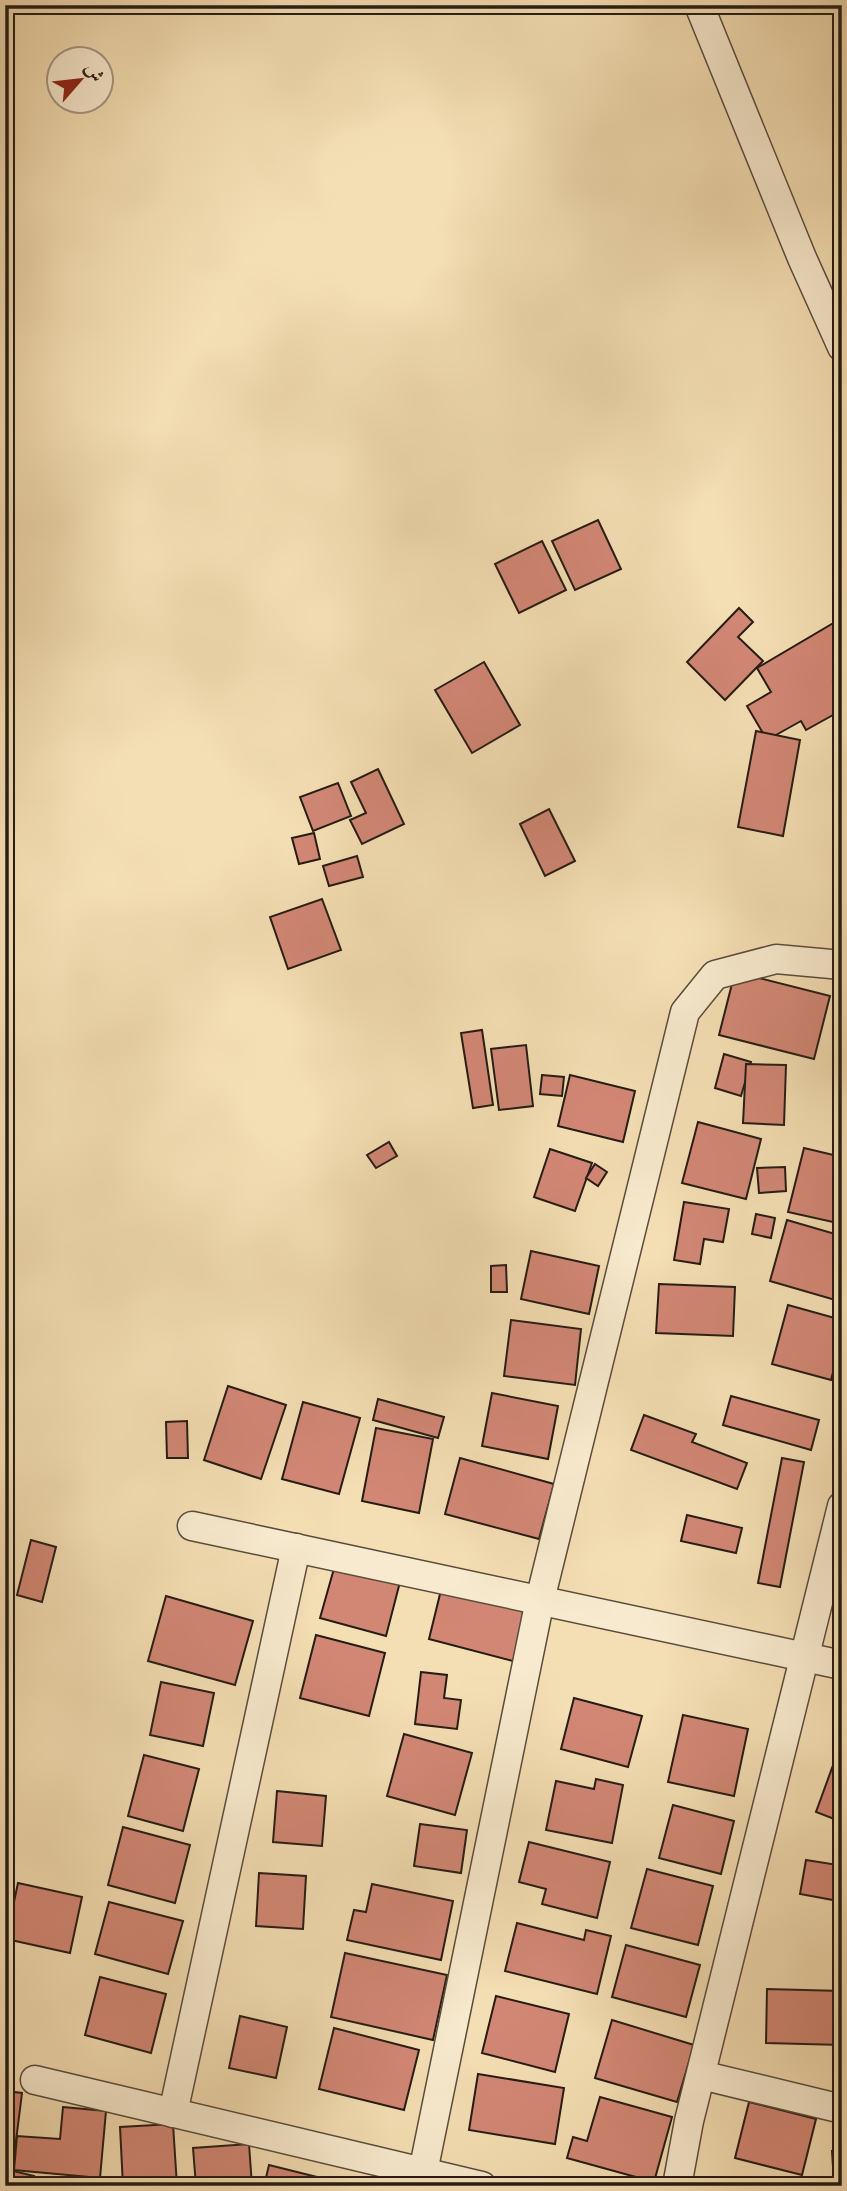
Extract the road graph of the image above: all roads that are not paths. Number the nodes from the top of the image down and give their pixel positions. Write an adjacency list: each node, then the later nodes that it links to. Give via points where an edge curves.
1 (699, 5): 2 (street)
2 (842, 347)
3 (842, 965): 7 (street, via 776,959 715,975 685,1012)
4 (842, 1506): 8 (street)
5 (192, 1526): 6 (street)
6 (296, 1548): 7 (street); 13 (street)
7 (540, 1600): 8 (street); 14 (street)
8 (805, 1657): 9 (street); 10 (street)
9 (842, 1665)
10 (701, 2075): 12 (street); 16 (street)
11 (35, 2080): 13 (street)
12 (842, 2109)
13 (173, 2112): 14 (street)
14 (423, 2172): 15 (street)
15 (482, 2186)
16 (677, 2186)

